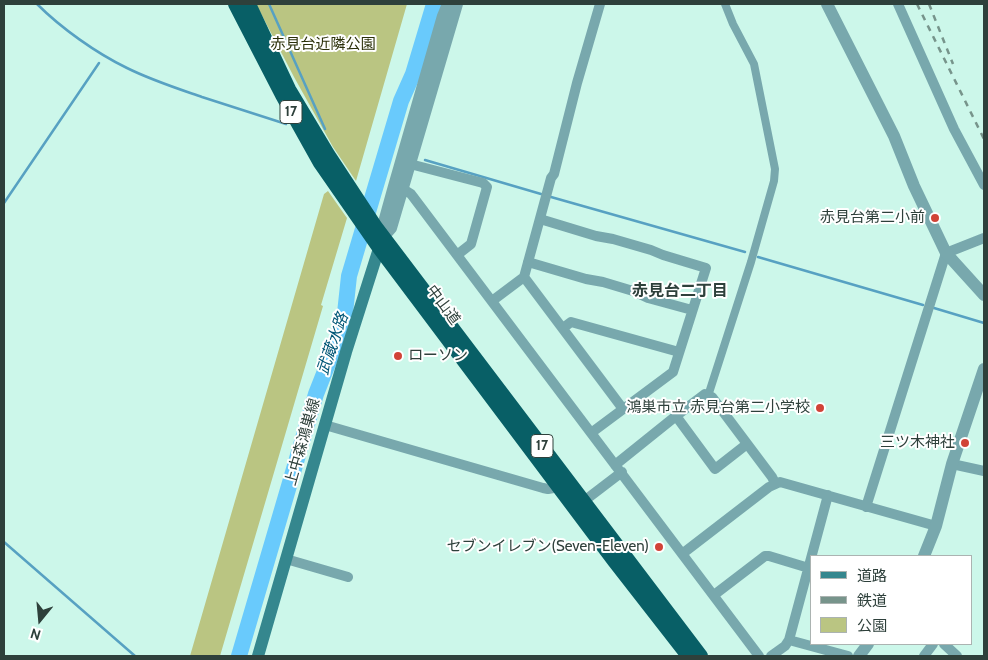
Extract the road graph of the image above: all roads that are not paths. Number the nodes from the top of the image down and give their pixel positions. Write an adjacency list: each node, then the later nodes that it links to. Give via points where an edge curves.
1 (235, 4): 12 (highway, 中山道 / 17, via 320,163)
2 (249, 4): 12 (highway, 中山道 / 17, via 290,89)
3 (448, 4): 11 (street)
4 (458, 4): 9 (street)
5 (600, 4): 13 (street)
6 (725, 4): 26 (street, via 754,64 775,169 751,262)
7 (827, 4): 16 (street, via 894,136)
8 (898, 4): 10 (street, via 954,129)
9 (410, 164): 11 (street); 17 (street, via 483,183 487,187 471,244)
10 (984, 185)
11 (398, 187): 14 (street); 17 (street, via 411,194)
12 (358, 209): 14 (highway, 中山道 / 17)
13 (540, 220): 18 (street); 22 (street, via 706,268)
14 (377, 238): 29 (main road, 上中森鴻巣線); 36 (highway, 中山道 / 17); 38 (highway, 中山道 / 17)
15 (984, 238): 16 (street)
16 (946, 253): 20 (street); 39 (street)
17 (457, 255): 21 (street)
18 (528, 262): 19 (street); 22 (street)
19 (524, 277): 21 (street); 23 (street)
20 (984, 295)
21 (492, 301): 30 (street)
22 (692, 310): 24 (street)
23 (563, 328): 24 (street, via 571,322); 27 (street)
24 (679, 352): 27 (street, via 673,372)
25 (984, 369): 32 (street)
26 (708, 396): 28 (street, via 705,394); 31 (street)
27 (622, 409): 30 (street)
28 (676, 416): 31 (street, via 715,469); 33 (street)
29 (325, 425): 36 (street, via 543,488); 44 (main road, 上中森鴻巣線)
30 (592, 433): 33 (street)
31 (747, 444): 35 (street)
32 (952, 464): 34 (street); 40 (street)
33 (618, 468): 38 (street); 41 (street)
34 (984, 471)
35 (774, 483): 37 (street); 41 (street)
36 (559, 487): 53 (highway, 中山道 / 17)
37 (828, 495): 39 (street); 42 (street)
38 (584, 501): 54 (highway, 中山道 / 17)
39 (866, 507): 40 (street)
40 (936, 526): 43 (street)
41 (682, 554): 47 (street)
42 (813, 555)
43 (924, 555)
44 (286, 559): 46 (street); 52 (main road, 上中森鴻巣線)
45 (810, 568): 47 (street, via 765,556); 48 (street)
46 (348, 577)
47 (714, 595): 55 (street)
48 (788, 640): 56 (street); 57 (street)
49 (867, 645): 58 (street)
50 (932, 645): 59 (street)
51 (945, 645): 60 (street)
52 (258, 656)
53 (688, 656)
54 (701, 656)
55 (760, 656)
56 (771, 656)
57 (848, 656)
58 (859, 656)
59 (924, 656)
60 (957, 656)

